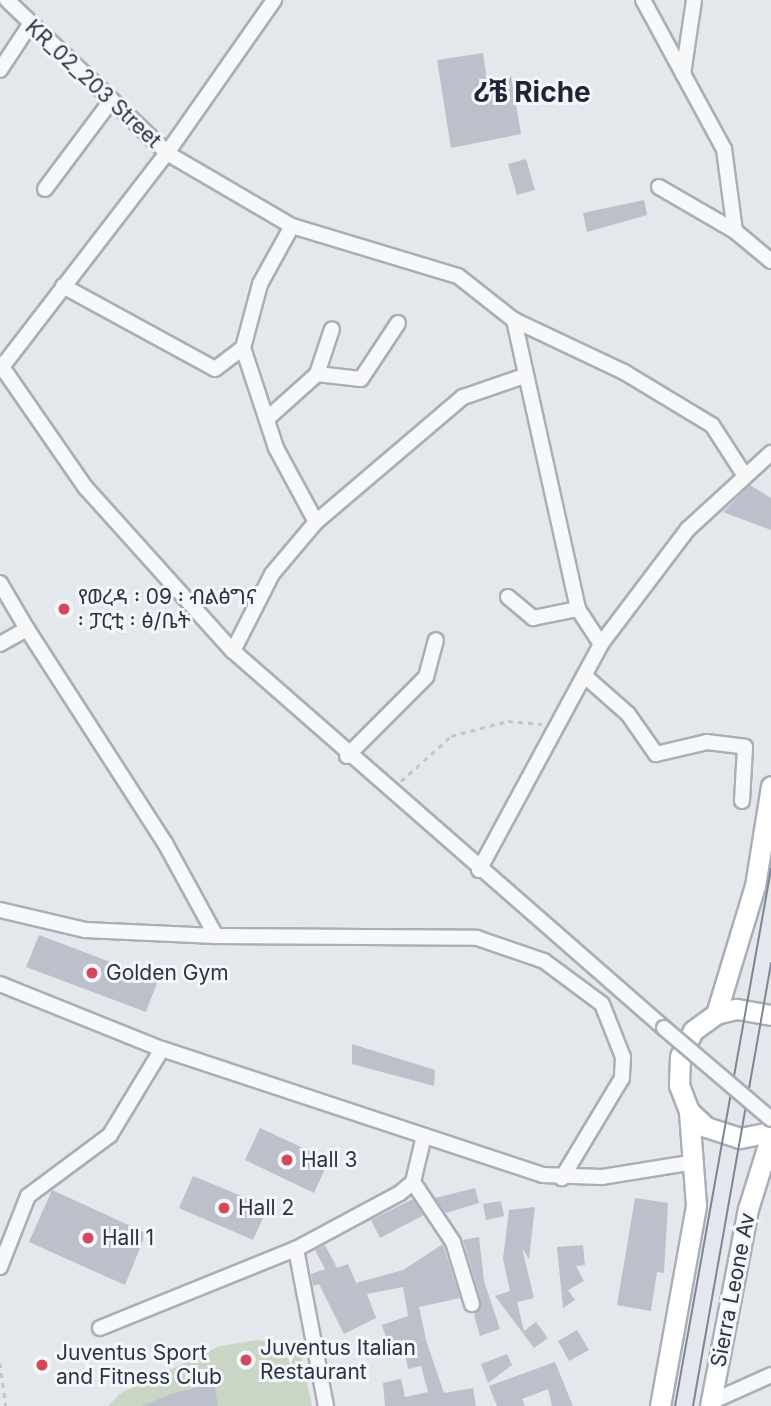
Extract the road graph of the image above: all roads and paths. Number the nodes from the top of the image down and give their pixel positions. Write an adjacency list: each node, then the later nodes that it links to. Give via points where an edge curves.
1 (7, 0): 5 (street, KR_02_203 Street)
2 (274, 0): 9 (street, KR_02_203 Street)
3 (643, 0): 7 (street)
4 (694, 0): 7 (street)
5 (29, 26): 6 (street); 8 (street, KR_02_203 Street)
6 (0, 70)
7 (683, 74): 13 (street, via 724,149)
8 (110, 103): 9 (street, KR_02_203 Street); 11 (street)
9 (167, 153): 12 (street); 15 (street)
10 (659, 187): 13 (street)
11 (45, 189)
12 (292, 226): 16 (street, via 458,276); 19 (street, via 260,284)
13 (735, 231): 14 (street)
14 (771, 261)
15 (63, 286): 19 (street, via 209,369 222,367); 20 (street)
16 (514, 320): 22 (street); 25 (street, via 624,372 712,425)
17 (398, 323): 21 (street, via 358,382)
18 (332, 329): 21 (street)
19 (243, 348): 23 (street)
20 (1, 365): 34 (street, via 94,498)
21 (317, 373): 23 (street)
22 (524, 376): 26 (street, via 463,397); 29 (street)
23 (268, 418): 26 (street, via 289,479)
24 (771, 453): 25 (street)
25 (743, 473): 33 (street, via 688,529)
26 (316, 522): 34 (street, via 272,574)
27 (0, 583): 30 (street)
28 (508, 597): 29 (street, via 533,618)
29 (578, 609): 33 (street)
30 (27, 629): 32 (street); 43 (street, via 165,843)
31 (436, 639): 37 (street, via 426,677)
32 (0, 644)
33 (601, 644): 35 (street)
34 (233, 651): 37 (street)
35 (586, 677): 36 (street); 40 (street, via 628,714 656,754 707,742 745,747)
36 (555, 728): 39 (path, via 532,720 451,736); 41 (street)
37 (347, 755): 39 (street)
38 (771, 786): 45 (main road, via 755,886)
39 (389, 793): 41 (street)
40 (742, 801)
41 (479, 870): 49 (street, bridge)
42 (0, 910): 43 (street, via 85,930)
43 (216, 936): 53 (street, via 477,938 544,961 602,1004 623,1056 614,1099)
44 (0, 984): 47 (street)
45 (716, 1014): 46 (main road, via 736,1009); 48 (main road, via 693,1031 680,1056 678,1085)
46 (771, 1015)
47 (162, 1049): 51 (street); 56 (street, via 110,1135 28,1196)
48 (690, 1111): 50 (main road, via 727,1136); 52 (main road)
49 (771, 1119)
50 (771, 1134): 61 (main road, Sierra Leone Av, via 748,1209)
51 (423, 1140): 53 (street); 54 (street)
52 (695, 1162): 53 (street); 64 (main road, via 696,1205)
53 (562, 1178)
54 (413, 1182): 55 (street); 57 (street, via 453,1242)
55 (296, 1249): 58 (street); 63 (street)
56 (0, 1267)
57 (472, 1304)
58 (100, 1328)
59 (0, 1363): 62 (path)
60 (771, 1375): 61 (street)
61 (710, 1404)
62 (6, 1406)
63 (326, 1406)
64 (660, 1406)

